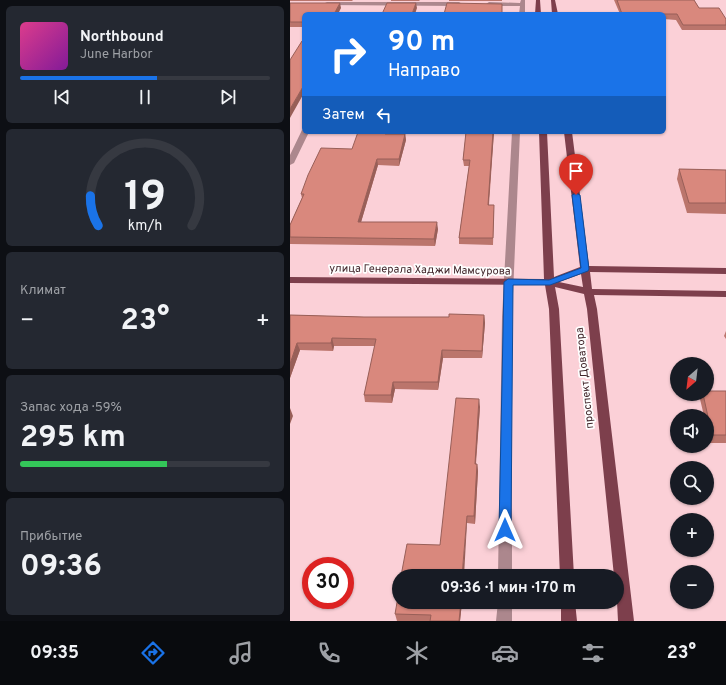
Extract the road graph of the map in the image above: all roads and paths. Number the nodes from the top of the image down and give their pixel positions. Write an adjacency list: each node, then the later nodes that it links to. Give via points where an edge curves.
1 (538, 0): 9 (main road)
2 (553, 0): 10 (main road)
3 (523, 2): 7 (street); 8 (street)
4 (321, 4): 5 (street)
5 (366, 4): 6 (street)
6 (466, 4)
7 (481, 4)
8 (522, 12)
9 (538, 12)
10 (555, 12)
11 (304, 134): 15 (street)
12 (516, 134): 19 (street)
13 (543, 134): 20 (main road)
14 (568, 134): 16 (main road, проспект Доватора)
15 (290, 163)
16 (585, 269): 17 (main road, улица Генерала Хаджи Мамсурова); 20 (main road, улица Генерала Хаджи Мамсурова); 21 (main road, проспект Доватора)
17 (726, 271)
18 (290, 280): 19 (main road, улица Генерала Хаджи Мамсурова)
19 (508, 282): 20 (main road, улица Генерала Хаджи Мамсурова); 23 (street)
20 (550, 282): 21 (main road, улица Генерала Хаджи Мамсурова); 24 (main road, via 554,309)
21 (588, 292): 22 (main road, улица Генерала Хаджи Мамсурова); 29 (main road, проспект Доватора, via 592,309)
22 (726, 294)
23 (505, 569)
24 (567, 569)
25 (505, 609): 27 (street)
26 (568, 609): 28 (main road)
27 (504, 621)
28 (569, 621)
29 (626, 621)

